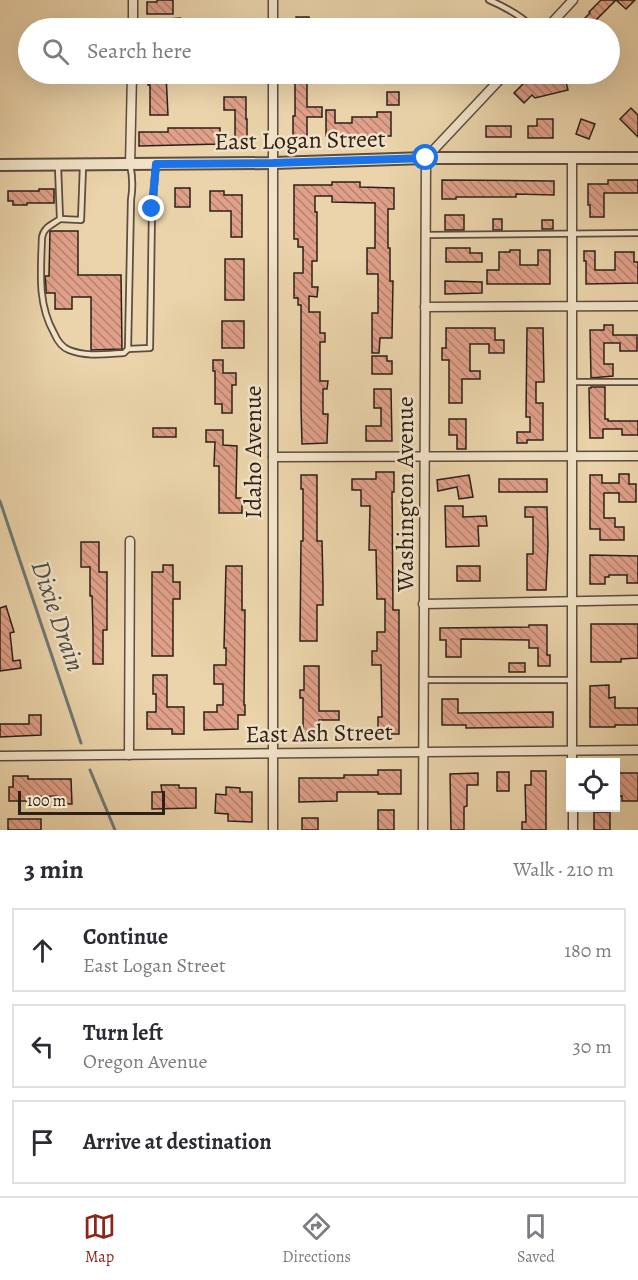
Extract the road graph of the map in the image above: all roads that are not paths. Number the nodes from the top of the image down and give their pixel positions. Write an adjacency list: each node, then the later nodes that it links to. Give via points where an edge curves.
1 (133, 0): 5 (street)
2 (273, 0): 6 (street)
3 (489, 0): 7 (lane)
4 (573, 0): 8 (street)
5 (133, 18)
6 (273, 18)
7 (522, 18)
8 (556, 18)
9 (132, 84): 20 (street)
10 (273, 84): 15 (street, Idaho Avenue)
11 (496, 84): 12 (street)
12 (426, 158): 13 (street, East Logan Street); 15 (street, East Logan Street); 24 (street, Washington Avenue)
13 (572, 158): 14 (street, East Logan Street); 22 (street)
14 (638, 158)
15 (273, 163): 16 (street, East Logan Street); 34 (street, Idaho Avenue)
16 (156, 164): 20 (street, East Logan Street); 28 (lane, via 150,348)
17 (0, 165): 18 (street, East Logan Street)
18 (58, 165): 19 (street, East Logan Street); 21 (lane)
19 (83, 165): 20 (street, East Logan Street); 21 (lane, via 81,220)
20 (130, 165): 28 (lane, via 133,187)
21 (60, 219): 28 (lane, via 47,227 42,237 41,291 52,330 66,350 82,354 124,353)
22 (572, 234): 23 (lane); 24 (lane); 25 (street)
23 (638, 234)
24 (425, 235): 27 (street, Washington Avenue)
25 (572, 306): 26 (street); 27 (street); 29 (street)
26 (638, 306)
27 (425, 307): 31 (street, Washington Avenue)
28 (128, 349)
29 (572, 382): 30 (lane); 32 (street)
30 (638, 382)
31 (424, 456): 32 (street); 34 (street); 38 (street, Washington Avenue)
32 (572, 456): 33 (street); 37 (street)
33 (638, 456)
34 (273, 457): 44 (street, Idaho Avenue)
35 (130, 541): 45 (street)
36 (638, 600): 37 (street)
37 (571, 601): 38 (street); 40 (street)
38 (423, 604): 39 (street, Washington Avenue)
39 (424, 680): 40 (lane); 43 (street, Washington Avenue)
40 (572, 680): 41 (street)
41 (572, 750): 42 (street, East Ash Street); 43 (street, East Ash Street); 47 (street)
42 (638, 750)
43 (424, 751): 44 (street, East Ash Street); 50 (street, Washington Avenue)
44 (273, 754): 45 (street, East Ash Street); 49 (street, Idaho Avenue)
45 (129, 755): 46 (street, East Ash Street)
46 (0, 756)
47 (572, 758)
48 (573, 812): 51 (street)
49 (273, 830)
50 (423, 830)
51 (573, 830)

